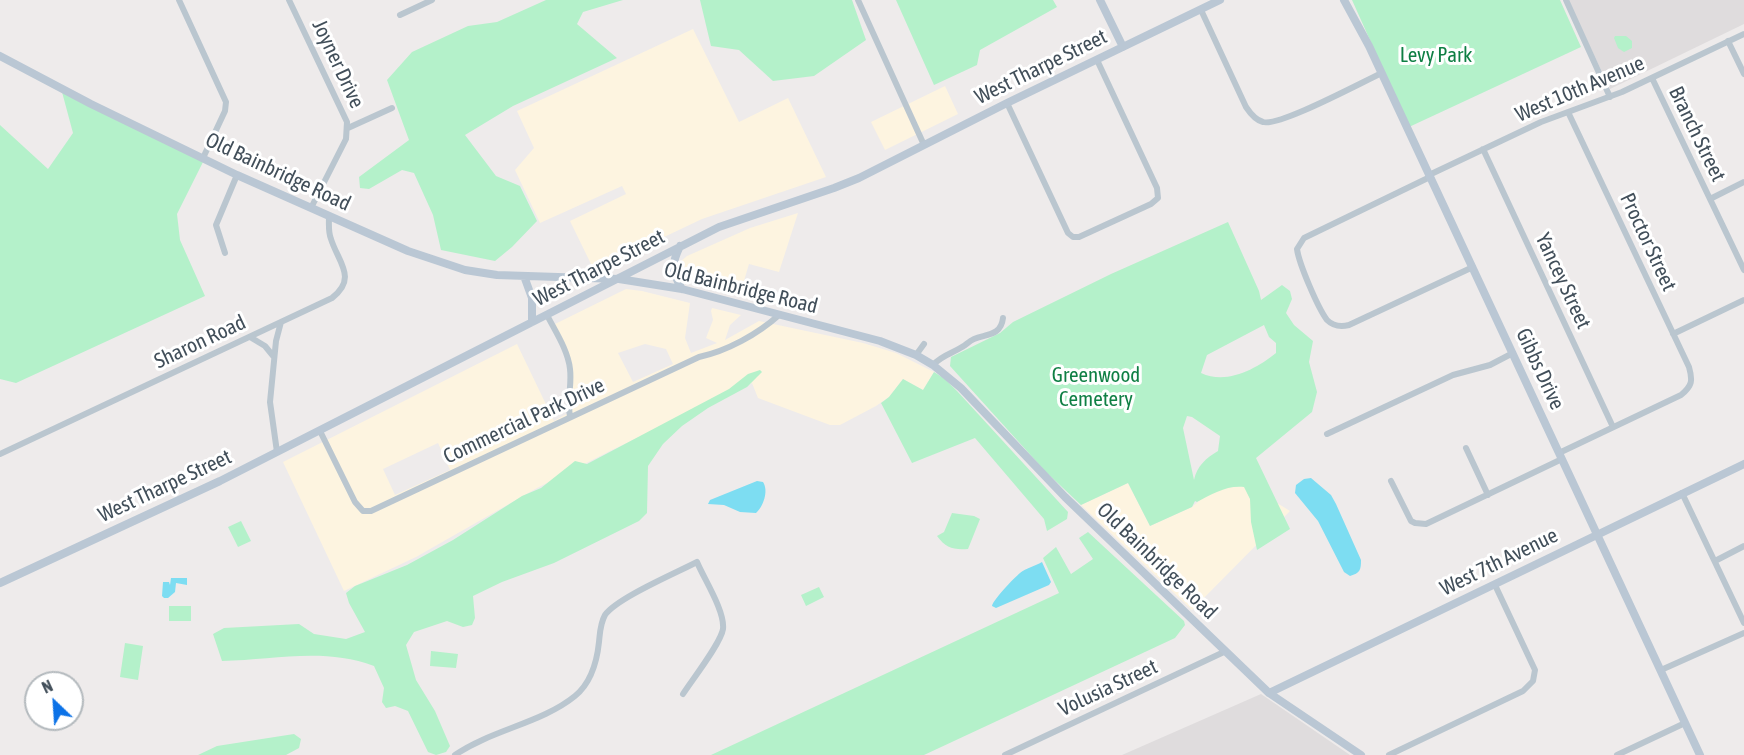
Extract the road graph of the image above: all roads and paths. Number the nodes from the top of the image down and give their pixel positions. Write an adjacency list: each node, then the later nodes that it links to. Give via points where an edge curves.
1 (179, 0): 26 (street, via 226,102)
2 (289, 0): 23 (street, Joyner Drive)
3 (432, 0): 10 (street)
4 (858, 0): 24 (street)
5 (1100, 0): 13 (main road)
6 (1220, 0): 9 (main road, West Tharpe Street)
7 (1344, 0): 16 (main road, Gibbs Drive)
8 (1566, 0): 19 (street)
9 (1201, 10): 13 (main road, West Tharpe Street); 16 (street, via 1246,107 1264,123 1292,115)
10 (400, 15)
11 (1744, 34): 12 (street, West 10th Avenue)
12 (1728, 41): 17 (street); 18 (street, West 10th Avenue)
13 (1123, 47): 15 (main road, West Tharpe Street)
14 (0, 56): 26 (main road, Old Bainbridge Road, via 91,105)
15 (1097, 60): 20 (main road, West Tharpe Street); 20 (street, via 1156,188 1158,198 1150,204 1073,237)
16 (1382, 73): 28 (main road, Gibbs Drive)
17 (1744, 74)
18 (1652, 78): 19 (street, West 10th Avenue); 30 (street, Branch Street)
19 (1610, 97): 22 (street, West 10th Avenue)
20 (1007, 103): 24 (main road, West Tharpe Street)
21 (392, 108): 23 (street)
22 (1568, 112): 25 (street, West 10th Avenue); 46 (street, Proctor Street)
23 (348, 128): 31 (street, Joyner Drive)
24 (924, 145): 33 (main road, West Tharpe Street, via 834,188 742,218)
25 (1483, 150): 28 (street, West 10th Avenue); 54 (street, Yancey Street)
26 (204, 158): 27 (main road, Old Bainbridge Road)
27 (237, 175): 31 (main road, Old Bainbridge Road); 34 (street, via 216,225)
28 (1430, 176): 35 (main road, Gibbs Drive); 35 (street, West 10th Avenue, via 1304,238 1297,249 1305,274 1327,319 1337,326 1349,325)
29 (1744, 182): 30 (street)
30 (1710, 199): 36 (street, Branch Street)
31 (311, 208): 32 (main road, Old Bainbridge Road)
32 (329, 216): 37 (main road, Old Bainbridge Road, via 435,261 465,270); 44 (street, Sharon Road, via 330,238 344,270 342,289 332,298)
33 (680, 246): 38 (main road, West Tharpe Street); 39 (main road, via 673,272)
34 (225, 253)
35 (1473, 267): 49 (main road, Gibbs Drive)
36 (1744, 270)
37 (524, 276): 38 (main road, Old Bainbridge Road); 45 (main road, via 532,298)
38 (619, 279): 39 (main road, Old Bainbridge Road); 41 (main road, West Tharpe Street)
39 (682, 289): 42 (main road, Old Bainbridge Road)
40 (1744, 300): 46 (street)
41 (547, 315): 45 (main road, West Tharpe Street); 53 (street, via 570,369)
42 (778, 315): 50 (main road, Old Bainbridge Road, via 880,341); 53 (street, Commercial Park Drive, via 765,327 713,354)
43 (1003, 318): 52 (street, via 1000,328 992,334 944,354)
44 (281, 322): 47 (street, Sharon Road); 51 (street)
45 (532, 322): 55 (main road, West Tharpe Street)
46 (1673, 334): 54 (street, Proctor Street, via 1689,367 1690,387)
47 (250, 337): 51 (street); 59 (street, Sharon Road)
48 (924, 344): 50 (street)
49 (1513, 353): 56 (street, via 1490,365 1453,375); 60 (main road, Gibbs Drive)
50 (916, 355): 52 (main road, Old Bainbridge Road)
51 (274, 357): 58 (street, via 270,402)
52 (933, 365): 72 (main road, Old Bainbridge Road, via 961,388 1065,497)
53 (570, 417): 55 (street, Commercial Park Drive, via 367,512 355,502)
54 (1613, 427): 60 (street)
55 (320, 431): 58 (main road, West Tharpe Street)
56 (1327, 434)
57 (1466, 448): 64 (street)
58 (277, 452): 68 (main road, West Tharpe Street)
59 (0, 454)
60 (1561, 456): 64 (street); 65 (main road, Gibbs Drive)
61 (1744, 464): 63 (main road, West 7th Avenue)
62 (1391, 481): 64 (street, via 1411,521 1421,524)
63 (1682, 493): 65 (main road, West 7th Avenue); 67 (street)
64 (1488, 495)
65 (1597, 535): 69 (main road, West 7th Avenue); 73 (main road, Gibbs Drive)
66 (1744, 546): 67 (street)
67 (1714, 561): 70 (street)
68 (0, 583)
69 (1495, 585): 74 (main road, West 7th Avenue); 80 (street, via 1535,670 1533,681 1523,691)
70 (1744, 623)
71 (1744, 635): 73 (street)
72 (1226, 651): 74 (main road, Old Bainbridge Road); 78 (street, Volusia Street)
73 (1661, 670): 76 (main road, Gibbs Drive)
74 (1269, 693): 79 (main road, Old Bainbridge Road)
75 (683, 694): 77 (street, via 723,628 720,612 697,562 609,611 602,621 591,674 576,695)
76 (1685, 723): 81 (street); 82 (main road, Gibbs Drive)
77 (455, 755)
78 (1005, 755)
79 (1361, 755)
80 (1389, 755)
81 (1617, 755)
82 (1700, 755)

